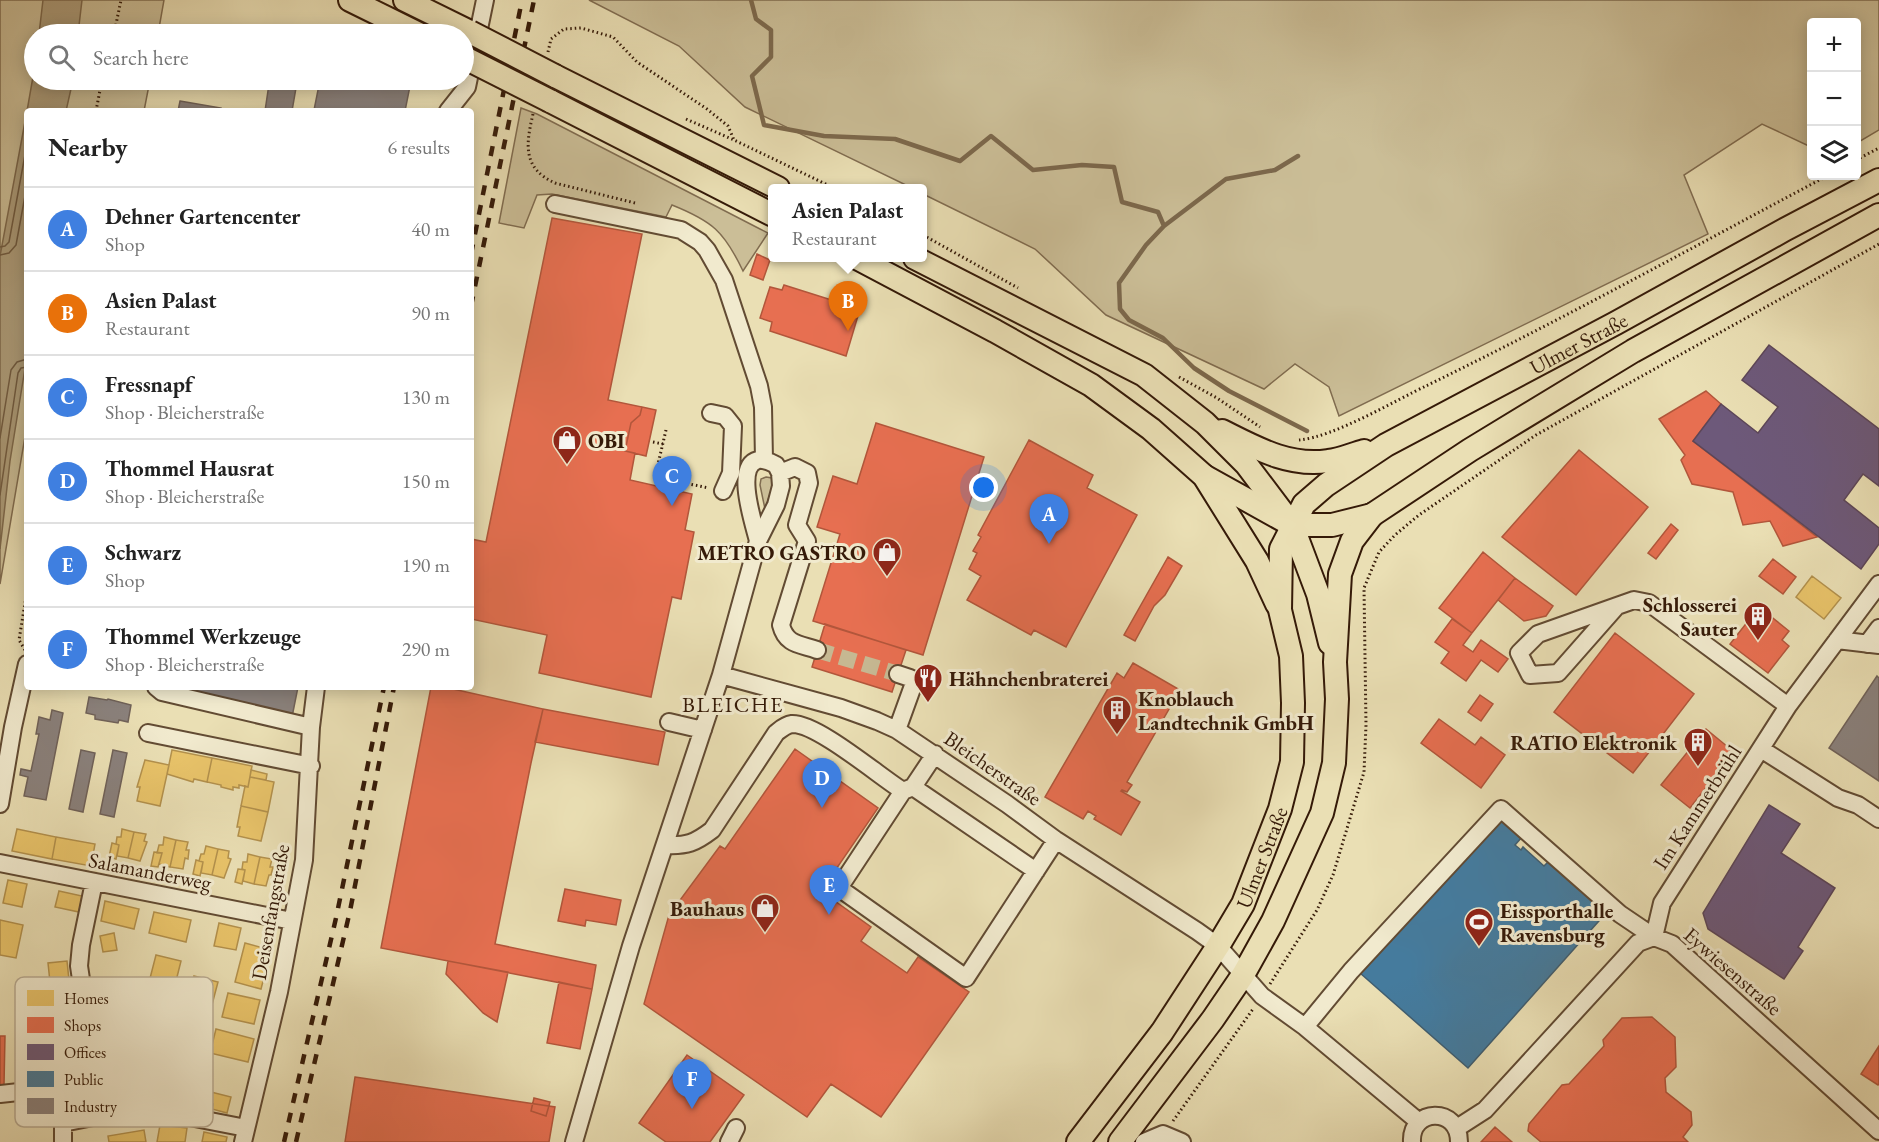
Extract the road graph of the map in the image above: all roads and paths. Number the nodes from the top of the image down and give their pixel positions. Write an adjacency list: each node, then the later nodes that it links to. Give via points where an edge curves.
1 (122, 0): 5 (path)
2 (350, 0): 6 (main road)
3 (405, 0): 7 (main road, bridge)
4 (485, 0): 9 (street)
5 (116, 24)
6 (399, 24)
7 (454, 24)
8 (474, 34): 19 (main road, bridge)
9 (474, 50)
10 (474, 62): 21 (main road, bridge)
11 (100, 90): 13 (path)
12 (464, 90): 14 (street)
13 (97, 108)
14 (450, 108)
15 (1879, 148): 16 (path)
16 (1861, 158)
17 (1819, 180): 31 (path, via 1505,347 1343,426)
18 (1879, 180): 34 (main road, Ulmer Straße)
19 (768, 184)
20 (555, 204): 35 (street, via 681,230 700,242 724,280 759,386)
21 (768, 212)
22 (1879, 215): 40 (main road, Ulmer Straße, via 1633,351)
23 (1879, 244): 80 (path, via 1536,435 1419,516 1379,552 1364,588 1364,772 1333,875 1317,910)
24 (865, 262): 38 (main road, via 1091,385)
25 (923, 262): 28 (main road, via 1144,375)
26 (1217, 398): 29 (path)
27 (711, 413): 37 (street, via 725,416 734,426)
28 (1205, 423): 34 (main road, via 1266,453 1295,461 1328,461); 41 (main road, via 1246,464)
29 (1262, 429)
30 (666, 430): 33 (path)
31 (1298, 440)
32 (653, 441): 33 (path)
33 (663, 444): 39 (path, via 655,477)
34 (1386, 445): 41 (main road, Ulmer Straße, via 1326,485 1305,504)
35 (764, 460): 36 (street, via 776,465); 37 (street, via 756,461)
36 (780, 473): 42 (street, via 776,505); 51 (street, via 795,467 807,473 809,483 797,525 807,541 781,625 788,641)
37 (739, 474): 39 (street); 42 (street)
38 (1204, 476): 41 (main road, Ulmer Straße); 46 (main road, via 1257,561)
39 (723, 491)
40 (1372, 515): 41 (main road, Ulmer Straße, via 1332,525); 52 (main road, via 1352,541 1340,574)
41 (1292, 525): 46 (main road, Ulmer Straße, via 1281,549); 52 (main road, via 1318,594)
42 (758, 541): 54 (street)
43 (1879, 584): 48 (street, Im Kammerbrühl)
44 (1617, 606): 44 (street, via 1558,673 1530,675 1519,653 1538,633); 58 (street, via 1634,600 1649,603)
45 (24, 609): 50 (path, via 19,640)
46 (1280, 610): 77 (main road, Ulmer Straße, via 1291,656 1292,762 1280,809 1243,904)
47 (1879, 628): 49 (street)
48 (1837, 640): 49 (street); 58 (street, Im Kammerbrühl)
49 (1873, 645)
50 (24, 649)
51 (817, 650)
52 (1335, 662): 78 (main road, Ulmer Straße, via 1334,763 1322,813 1273,921)
53 (898, 674): 62 (street, via 914,683)
54 (721, 675): 61 (street); 62 (street, Bleicherstraße, via 841,708)
55 (24, 678): 68 (street)
56 (160, 690): 60 (street)
57 (316, 690): 60 (street, Deisenfangstraße)
58 (1788, 706): 64 (street, Im Kammerbrühl)
59 (669, 722): 61 (street)
60 (311, 727): 66 (street, Deisenfangstraße)
61 (702, 730): 71 (street)
62 (897, 730): 65 (street, Bleicherstraße)
63 (148, 733): 66 (street)
64 (1761, 749): 69 (street); 76 (street, Im Kammerbrühl, via 1662,903)
65 (935, 754): 67 (street); 70 (street, Bleicherstraße)
66 (310, 766): 75 (street, Deisenfangstraße, via 304,860)
67 (908, 789): 71 (street, via 809,728 790,724 776,734 712,830 697,842); 73 (street); 73 (street, via 839,888 966,978)
68 (0, 804)
69 (1879, 819)
70 (1056, 840): 73 (street); 77 (street, Bleicherstraße)
71 (666, 845): 90 (street, via 631,946)
72 (0, 863): 74 (street, Salamanderweg)
73 (1036, 871)
74 (94, 882): 75 (street, Salamanderweg); 79 (street, via 81,945)
75 (292, 921): 88 (street, Deisenfangstraße)
76 (1654, 937): 81 (street, via 1620,914 1501,809 1351,971); 86 (street, Eywiesenstraße, via 1672,944); 89 (street, Eywiesenstraße, via 1638,943)
77 (1218, 946): 78 (street, Bleicherstraße); 91 (main road, Ulmer Straße, via 1162,1032)
78 (1243, 975): 80 (street); 92 (main road, Ulmer Straße)
79 (81, 977)
80 (1262, 996): 81 (street); 87 (path)
81 (1305, 1028): 84 (street)
82 (15, 1092): 83 (street)
83 (0, 1094)
84 (1419, 1122): 89 (street, Eywiesenstraße, via 1432,1116 1446,1118); 95 (street)
85 (213, 1126): 88 (street)
86 (1877, 1126)
87 (1163, 1134): 93 (street); 94 (street)
88 (244, 1135)
89 (1458, 1135)
90 (574, 1142)
91 (1078, 1142)
92 (1120, 1142)
93 (1144, 1142)
94 (1182, 1142)
95 (1412, 1142)

